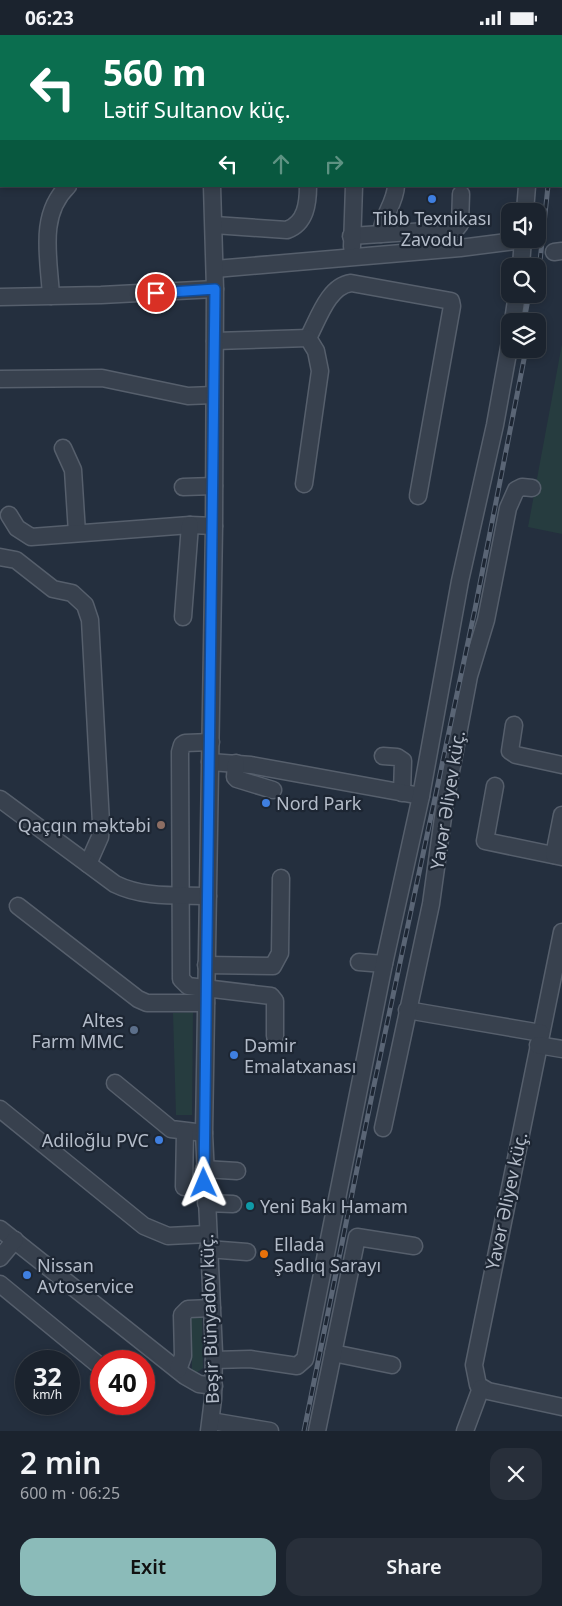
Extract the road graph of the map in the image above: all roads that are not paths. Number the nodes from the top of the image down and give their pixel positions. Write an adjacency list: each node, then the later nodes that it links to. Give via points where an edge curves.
1 (67, 187): 17 (street, via 55,201 48,219)
2 (212, 187): 9 (street, Bəşir Bünyadov küç.)
3 (308, 187): 9 (street, via 305,213 294,227 287,230)
4 (354, 187): 11 (street)
5 (396, 187): 10 (street)
6 (527, 187): 8 (street)
7 (461, 194): 10 (street, via 460,224 456,229)
8 (526, 203)
9 (214, 225): 14 (street, Bəşir Bünyadov küç.)
10 (381, 234): 11 (street)
11 (351, 236): 13 (street)
12 (501, 242): 13 (street)
13 (352, 257): 14 (street)
14 (215, 269): 15 (street, Bəşir Bünyadov küç.)
15 (215, 289): 17 (street); 19 (street, Bəşir Bünyadov küç.)
16 (0, 297): 17 (street)
17 (51, 297)
18 (308, 338): 19 (street); 24 (street, via 316,351 320,371); 28 (street, via 333,291 344,284 451,301)
19 (214, 341): 22 (street, Bəşir Bünyadov küç.)
20 (507, 358): 44 (street, via 458,590)
21 (0, 379): 22 (street, via 102,378 188,396)
22 (214, 395): 25 (street, Bəşir Bünyadov küç.)
23 (63, 448): 32 (street, via 73,470)
24 (304, 484)
25 (214, 486): 26 (street); 31 (street, Bəşir Bünyadov küç.)
26 (183, 487)
27 (532, 488): 59 (street, Yavər Əliyev küç., via 516,490 508,508 486,620 469,676 445,803 431,904)
28 (418, 497)
29 (10, 515): 32 (street, via 17,528 31,537)
30 (190, 525): 31 (street); 32 (street); 34 (street)
31 (214, 526): 36 (street, Bəşir Bünyadov küç.)
32 (77, 533)
33 (0, 557): 48 (street, via 16,560 53,589 72,593 85,605 90,620 101,823 100,837)
34 (183, 617)
35 (514, 725): 40 (street, via 510,751)
36 (211, 742): 38 (street, Bəşir Bünyadov küç.); 50 (street, via 185,743 180,747)
37 (382, 756): 43 (street, via 397,757 403,761)
38 (210, 762): 39 (street); 51 (street, Bəşir Bünyadov küç.)
39 (236, 763): 42 (street, via 237,779); 43 (street)
40 (562, 765)
41 (495, 786): 47 (street, via 485,841)
42 (273, 790)
43 (402, 793): 44 (street)
44 (421, 797): 56 (street)
45 (0, 799): 48 (street)
46 (562, 815): 47 (street)
47 (558, 856)
48 (88, 865): 50 (street, via 126,890)
49 (282, 878): 55 (street, via 277,963 273,966)
50 (179, 895): 51 (street); 57 (street, via 181,979 188,985)
51 (208, 896): 55 (street, Bəşir Bünyadov küç.)
52 (18, 906): 58 (street, via 138,999 147,1003)
53 (562, 932): 61 (street, Yavər Əliyev küç.)
54 (360, 962): 56 (street)
55 (206, 965): 57 (street, Bəşir Bünyadov küç.)
56 (384, 965): 83 (street, via 305,1359 297,1366 250,1359)
57 (206, 986): 58 (street, Bəşir Bünyadov küç.); 60 (street, via 271,996 275,1001)
58 (206, 1003): 67 (street, Bəşir Bünyadov küç.)
59 (407, 1010): 61 (street); 65 (street, Yavər Əliyev küç.)
60 (276, 1035)
61 (540, 1039): 62 (street); 87 (street, Yavər Əliyev küç., via 475,1356 475,1379)
62 (562, 1049)
63 (115, 1083): 66 (street, via 166,1126)
64 (0, 1109): 75 (street, via 144,1226 168,1236)
65 (383, 1128)
66 (185, 1131): 67 (street); 70 (street)
67 (204, 1133): 68 (street, Bəşir Bünyadov küç.)
68 (204, 1169): 69 (street); 71 (street, Bəşir Bünyadov küç.)
69 (236, 1171)
70 (184, 1187)
71 (206, 1203): 72 (street); 75 (street, Bəşir Bünyadov küç.)
72 (233, 1204)
73 (0, 1229): 74 (street)
74 (15, 1240): 78 (street); 85 (street)
75 (208, 1242): 77 (street); 80 (street, Bəşir Bünyadov küç.)
76 (414, 1246): 81 (street, via 357,1237)
77 (247, 1252)
78 (0, 1258)
79 (0, 1284): 82 (street)
80 (212, 1308): 83 (street, Bəşir Bünyadov küç.); 85 (street, via 188,1309 182,1315 183,1356)
81 (333, 1353): 84 (street); 91 (street)
82 (90, 1358)
83 (214, 1360): 86 (street, Bəşir Bünyadov küç.)
84 (392, 1365)
85 (178, 1370): 86 (street, via 193,1381)
86 (214, 1386): 89 (street, Bəşir Bünyadov küç.)
87 (481, 1388): 88 (street); 92 (street)
88 (562, 1407)
89 (210, 1426): 90 (street)
90 (270, 1431)
91 (317, 1431)
92 (465, 1431)

